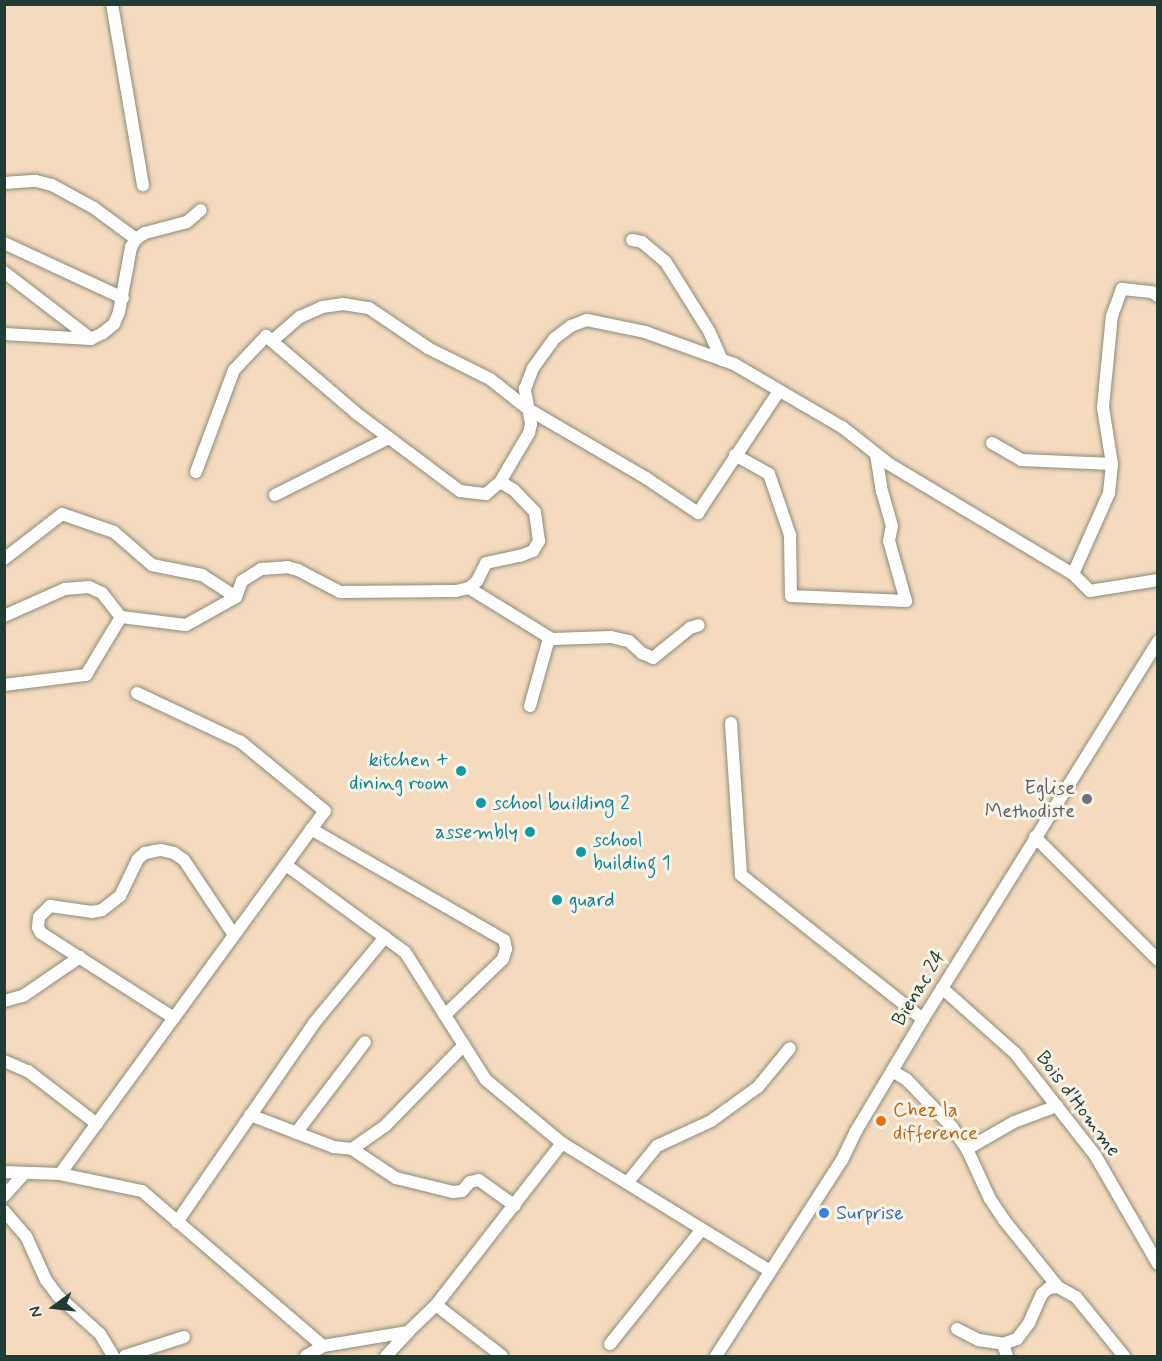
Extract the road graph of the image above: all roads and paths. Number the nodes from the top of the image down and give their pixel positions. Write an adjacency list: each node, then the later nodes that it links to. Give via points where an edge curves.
1 (112, 4): 3 (street)
2 (4, 183): 5 (street, via 36,181 52,185 94,208)
3 (143, 185)
4 (201, 210): 5 (street, via 187,222)
5 (136, 239): 10 (street, via 131,247)
6 (632, 240): 14 (street, via 642,242 665,261 709,331)
7 (4, 243): 10 (street)
8 (4, 272): 12 (street)
9 (1158, 296): 21 (street, via 1122,289 1112,316 1103,407)
10 (123, 298): 12 (street, via 114,324)
11 (4, 334): 12 (street)
12 (91, 339)
13 (272, 341): 16 (street, via 300,317 322,307 343,304 369,308 428,348 489,379); 17 (street); 22 (street, via 266,336 234,370)
14 (722, 360): 15 (street); 16 (street, via 645,332 587,320 555,338 533,368 525,389)
15 (779, 391): 19 (street, via 842,427); 20 (street)
16 (528, 409): 20 (street, via 698,513); 23 (street, via 530,433)
17 (389, 438): 23 (street, via 460,491 486,494); 24 (street)
18 (992, 443): 21 (street, via 1021,460)
19 (876, 454): 20 (street, via 892,526 889,541 906,601 791,596 790,535 769,474); 26 (street)
20 (735, 456)
21 (1112, 464): 26 (street, via 1109,493)
22 (196, 472)
23 (500, 482): 28 (street, via 514,490 535,512 540,541 533,551 486,563)
24 (275, 495)
25 (4, 559): 29 (street, via 62,514 114,532 152,565 202,575)
26 (1073, 574): 27 (street, via 1090,591)
27 (1158, 580)
28 (469, 588): 29 (street, via 340,592 298,570 272,567 247,575); 33 (street)
29 (236, 597): 31 (street, via 186,625)
30 (4, 616): 31 (street, via 66,588 89,587 102,593)
31 (121, 617): 35 (street, via 86,675)
32 (699, 625): 33 (street, via 653,658 629,641 611,637)
33 (552, 639): 37 (street)
34 (1158, 641): 40 (street, Bienac 24)
35 (4, 685)
36 (137, 693): 39 (street, via 241,742 325,811)
37 (530, 706)
38 (731, 723): 50 (street, via 741,875)
39 (311, 829): 41 (street); 48 (street, via 504,940 503,959)
40 (1035, 837): 45 (street); 46 (street, Bienac 24)
41 (286, 864): 42 (street); 43 (street)
42 (234, 935): 44 (street, via 184,860 174,853 151,851 138,859 120,896 102,910 50,906 39,917 41,933); 49 (street)
43 (385, 937): 48 (street, via 405,952); 57 (street, via 315,1022)
44 (80, 957): 47 (street, via 23,996); 49 (street)
45 (1158, 960)
46 (942, 988): 50 (street, Bienac 24); 56 (street, Bois d'Homme, via 1015,1053)
47 (4, 1001)
48 (445, 1015): 52 (street)
49 (174, 1018): 58 (street)
50 (923, 1019): 55 (street, Bienac 24)
51 (365, 1042): 59 (street)
52 (464, 1045): 60 (street, via 486,1080); 61 (street, via 385,1126)
53 (790, 1048): 66 (street, via 758,1087 711,1121 657,1146)
54 (4, 1061): 58 (street, via 28,1071)
55 (892, 1071): 62 (street, via 933,1106); 73 (street, Bienac 24, via 842,1160)
56 (1057, 1106): 62 (street, via 1014,1122); 72 (street, Bois d'Homme, via 1095,1155)
57 (250, 1115): 59 (street); 70 (street)
58 (97, 1124): 65 (street)
59 (296, 1133): 61 (street, via 334,1148)
60 (562, 1143): 66 (street); 68 (street)
61 (352, 1149): 68 (street, via 396,1178 453,1192 479,1180)
62 (967, 1149): 74 (street, via 990,1199)
63 (4, 1172): 64 (street)
64 (25, 1173): 65 (street); 67 (street)
65 (60, 1174): 70 (street, via 142,1191)
66 (627, 1183): 71 (street)
67 (4, 1196)
68 (515, 1206): 75 (street)
69 (4, 1211): 83 (street, via 26,1236 46,1280 100,1334)
70 (177, 1222): 82 (street)
71 (702, 1229): 73 (street); 80 (street)
72 (1158, 1264)
73 (770, 1270): 88 (street, Bienac 24)
74 (1058, 1287): 79 (street, via 1076,1297); 81 (street, via 1042,1294 1017,1339)
75 (436, 1305): 77 (street); 87 (street)
76 (957, 1329): 81 (street, via 979,1340)
77 (408, 1332): 82 (street); 86 (street)
78 (184, 1337): 84 (street)
79 (1110, 1339): 90 (street); 91 (street)
80 (610, 1344)
81 (1003, 1344): 89 (street)
82 (322, 1346): 85 (street)
83 (112, 1356)
84 (125, 1356)
85 (306, 1356)
86 (386, 1356)
87 (502, 1356)
88 (716, 1356)
89 (1007, 1356)
90 (1109, 1356)
91 (1124, 1356)

